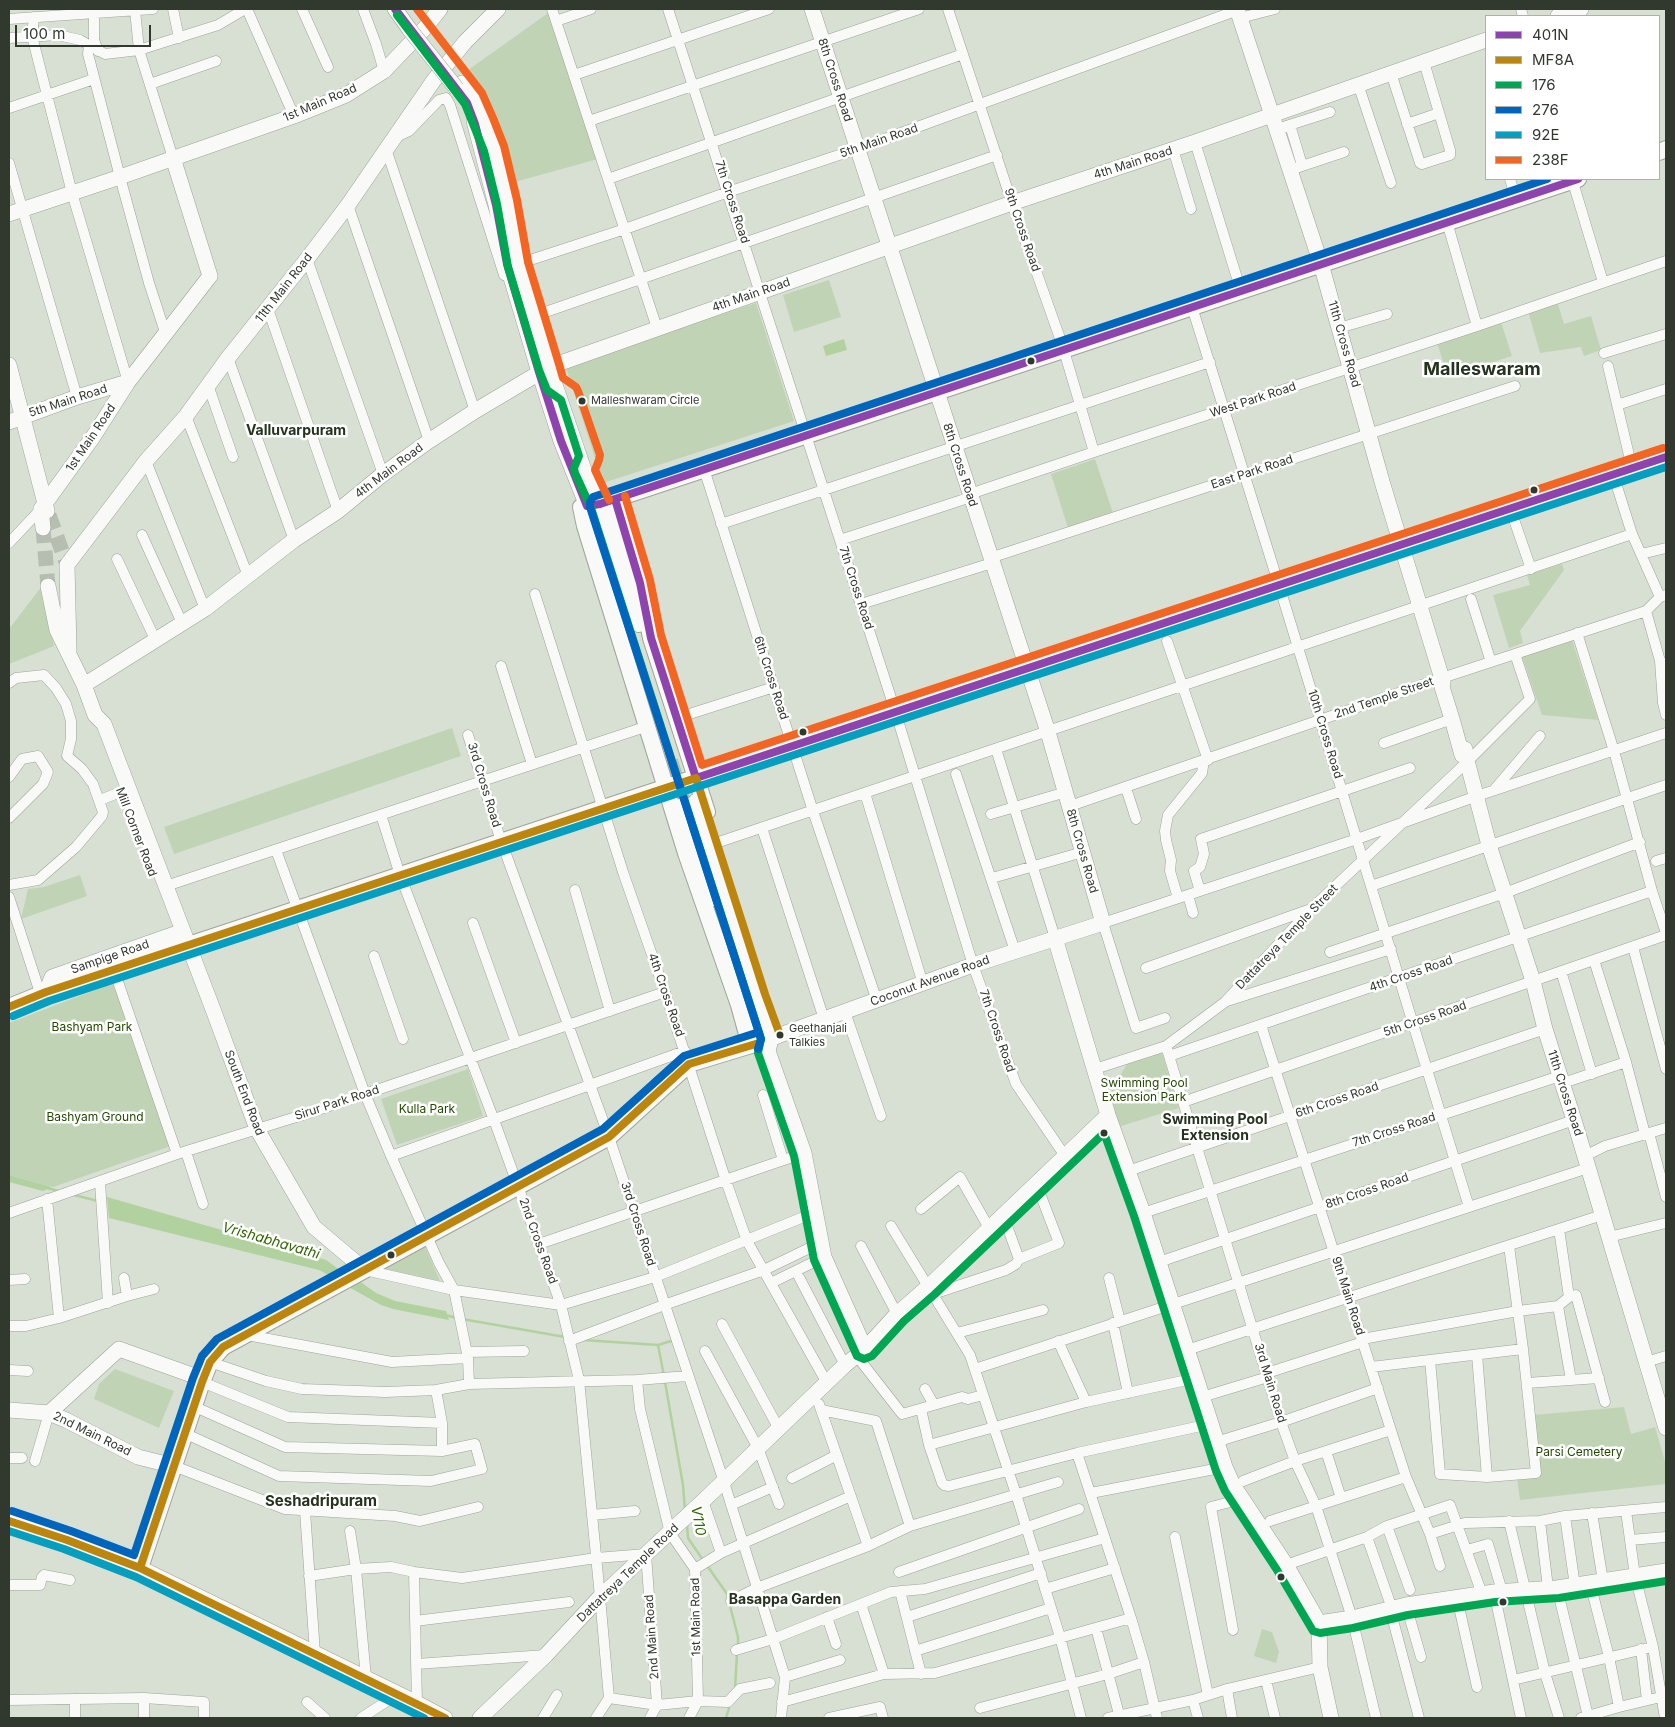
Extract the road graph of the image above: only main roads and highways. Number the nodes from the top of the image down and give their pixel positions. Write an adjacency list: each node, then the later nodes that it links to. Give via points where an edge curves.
1 (1571, 180): 3 (main road)
2 (1666, 457): 5 (main road, Sampige Road)
3 (596, 504): 4 (main road); 5 (main road, via 640,583 651,638); 6 (main road, via 585,526)
4 (676, 759)
5 (696, 778): 6 (main road, Sampige Road); 8 (main road, via 764,994)
6 (666, 788): 7 (main road, Sampige Road, via 298,909 181,940 114,970); 8 (main road, via 739,1005)
7 (9, 1007)
8 (765, 1043): 8 (main road, via 690,804 763,1012); 9 (main road, via 687,1058 609,1137 223,1347 210,1362 202,1380 140,1568)
9 (9, 1520)

